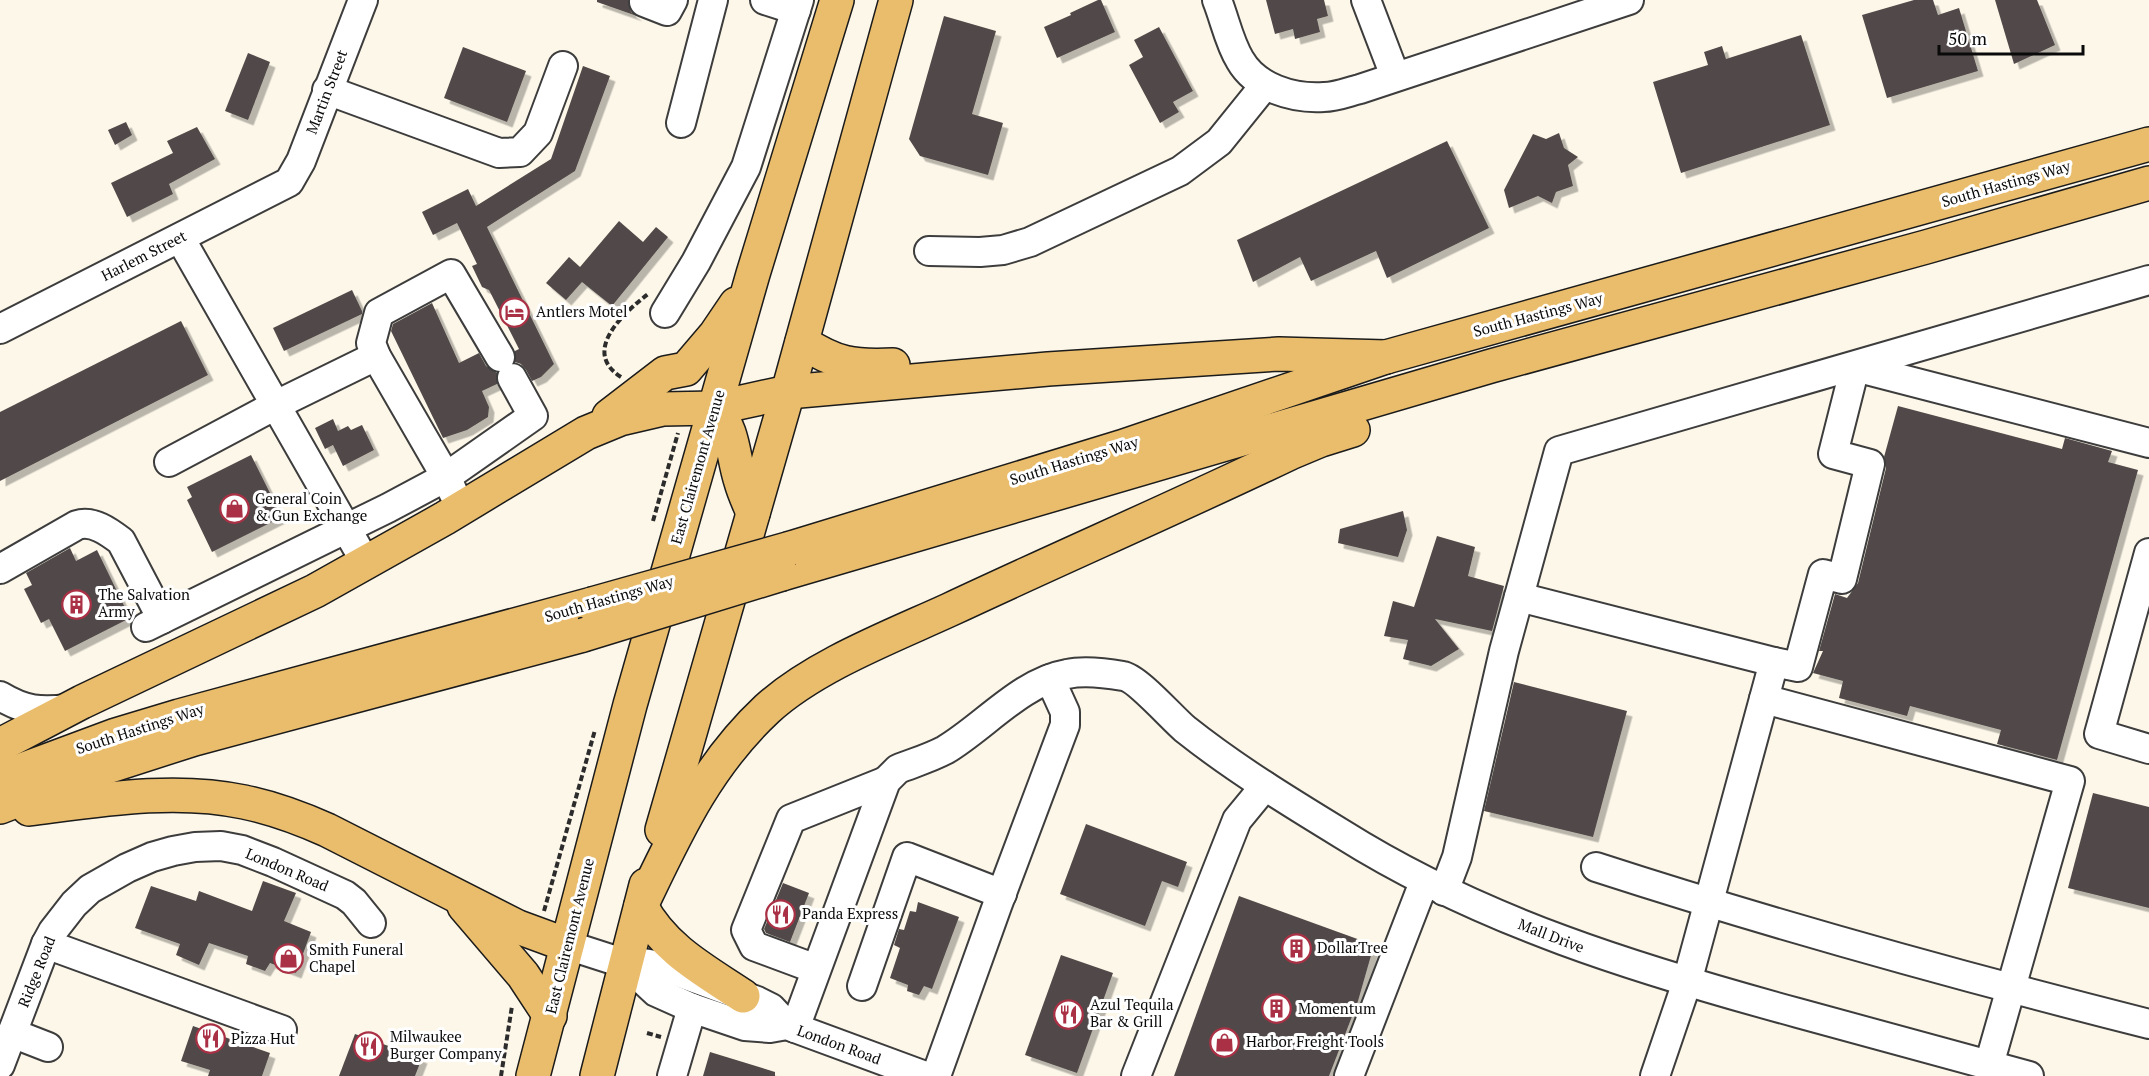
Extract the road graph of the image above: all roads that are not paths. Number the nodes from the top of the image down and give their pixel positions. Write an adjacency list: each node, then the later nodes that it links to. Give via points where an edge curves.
1 (363, 0): 15 (street, Martin Street)
2 (673, 0): 10 (street, via 667,11)
3 (713, 0): 16 (street)
4 (765, 0): 11 (street)
5 (837, 0): 22 (main road, East Clairemont Avenue)
6 (896, 0): 27 (main road)
7 (1217, 0): 14 (street, via 1238,58 1248,73)
8 (1366, 0): 13 (street)
9 (1629, 0): 13 (street)
10 (644, 2)
11 (797, 5): 24 (street, via 746,167 696,262)
12 (563, 66): 15 (street, via 538,133 520,152 499,153)
13 (1395, 76): 14 (street, via 1326,98 1298,96)
14 (1265, 85): 21 (street, via 1219,142 1180,171 1003,250)
15 (327, 90): 18 (street, Martin Street, via 301,161)
16 (681, 123)
17 (2149, 144): 29 (main road, South Hastings Way)
18 (289, 182): 20 (street, Harlem Street)
19 (2149, 183): 25 (main road, South Hastings Way)
20 (180, 238): 26 (street, Harlem Street); 33 (street)
21 (929, 251)
22 (753, 274): 34 (main road, East Clairemont Avenue); 35 (main road, via 715,335 686,369 665,373)
23 (2149, 280): 30 (street)
24 (659, 301)
25 (1704, 308): 43 (main road, South Hastings Way); 65 (main road, via 1635,343 1321,440 818,672 766,710 717,766 693,801)
26 (0, 329)
27 (802, 342): 31 (main road, via 831,360 846,364 952,363); 32 (main road)
28 (376, 356): 33 (street); 38 (street); 38 (street, via 371,343 379,313 451,274 533,416)
29 (1386, 357): 31 (main road, via 1279,354); 43 (main road, South Hastings Way)
30 (1855, 367): 36 (street); 46 (street, via 1559,451); 47 (street, via 1833,454 1870,464 1842,579 1823,574 1798,667)
31 (1048, 369): 32 (main road)
32 (788, 392): 34 (main road); 40 (main road)
33 (276, 405): 37 (street); 41 (street)
34 (701, 408): 35 (main road, via 663,409); 40 (main road, via 726,423); 68 (main road, East Clairemont Avenue, via 630,705)
35 (586, 433): 39 (main road)
36 (2149, 443)
37 (169, 462)
38 (446, 477): 39 (street); 41 (street)
39 (461, 508): 44 (main road)
40 (753, 513): 65 (main road)
41 (345, 529): 44 (street); 45 (street, via 154,623 121,541 91,524 77,525)
42 (2149, 553): 53 (street, via 2099,734)
43 (787, 561): 54 (main road, South Hastings Way, bridge, via 592,604 179,716); 57 (main road, South Hastings Way, bridge, via 583,635 194,739 85,774)
44 (366, 563): 51 (main road)
45 (0, 569)
46 (1519, 597): 47 (street); 60 (street, via 1457,857)
47 (1774, 662): 50 (street)
48 (1050, 679): 55 (street, via 944,750 898,769); 56 (street, Mall Drive, via 1088,672 1129,677 1184,728); 62 (street, via 1065,712 1065,725)
49 (0, 696): 51 (street, via 25,709)
50 (1764, 699): 64 (street); 73 (street, via 2070,781)
51 (68, 709): 52 (main road)
52 (0, 745)
53 (2149, 749)
54 (0, 778)
55 (886, 781): 70 (street); 70 (street, via 791,819 746,930 754,946)
56 (1265, 786): 60 (street, Mall Drive, via 1363,848); 89 (street, via 1237,820)
57 (0, 807)
58 (0, 813): 63 (main road, via 158,796 244,802 327,830)
59 (1596, 867): 64 (street)
60 (1434, 886): 71 (street, Mall Drive, via 1551,937); 90 (street)
61 (90, 889): 66 (street, London Road, via 152,857 195,847 221,846 273,861 345,895); 67 (street, Ridge Road, via 62,918)
62 (1002, 894): 72 (street, via 907,857); 88 (street)
63 (457, 897): 68 (main road); 76 (main road, via 523,975)
64 (1708, 903): 71 (street); 73 (street)
65 (641, 906): 69 (main road); 74 (main road, via 657,932 675,950)
66 (371, 923)
67 (45, 944): 79 (street); 80 (street, Ridge Road)
68 (567, 945): 69 (street, London Road); 76 (main road, East Clairemont Avenue)
69 (626, 964): 74 (street, London Road, via 662,966); 75 (street, London Road, via 656,992); 85 (main road)
70 (816, 969): 78 (street)
71 (1687, 982): 83 (street, Mall Drive); 91 (street)
72 (862, 986)
73 (2011, 989): 77 (street); 83 (street)
74 (743, 996): 78 (street, London Road, via 771,1008)
75 (692, 1008): 78 (street, London Road, via 746,1026); 86 (street)
76 (550, 1016): 84 (main road, East Clairemont Avenue)
77 (2149, 1024)
78 (791, 1027): 87 (street, London Road)
79 (282, 1030)
80 (12, 1034): 81 (street); 82 (street, Ridge Road)
81 (48, 1047)
82 (0, 1065)
83 (1989, 1065): 92 (street, Mall Drive)
84 (533, 1076)
85 (597, 1076)
86 (672, 1076)
87 (925, 1076)
88 (936, 1076)
89 (1136, 1076)
90 (1348, 1076)
91 (1655, 1076)
92 (2029, 1076)

